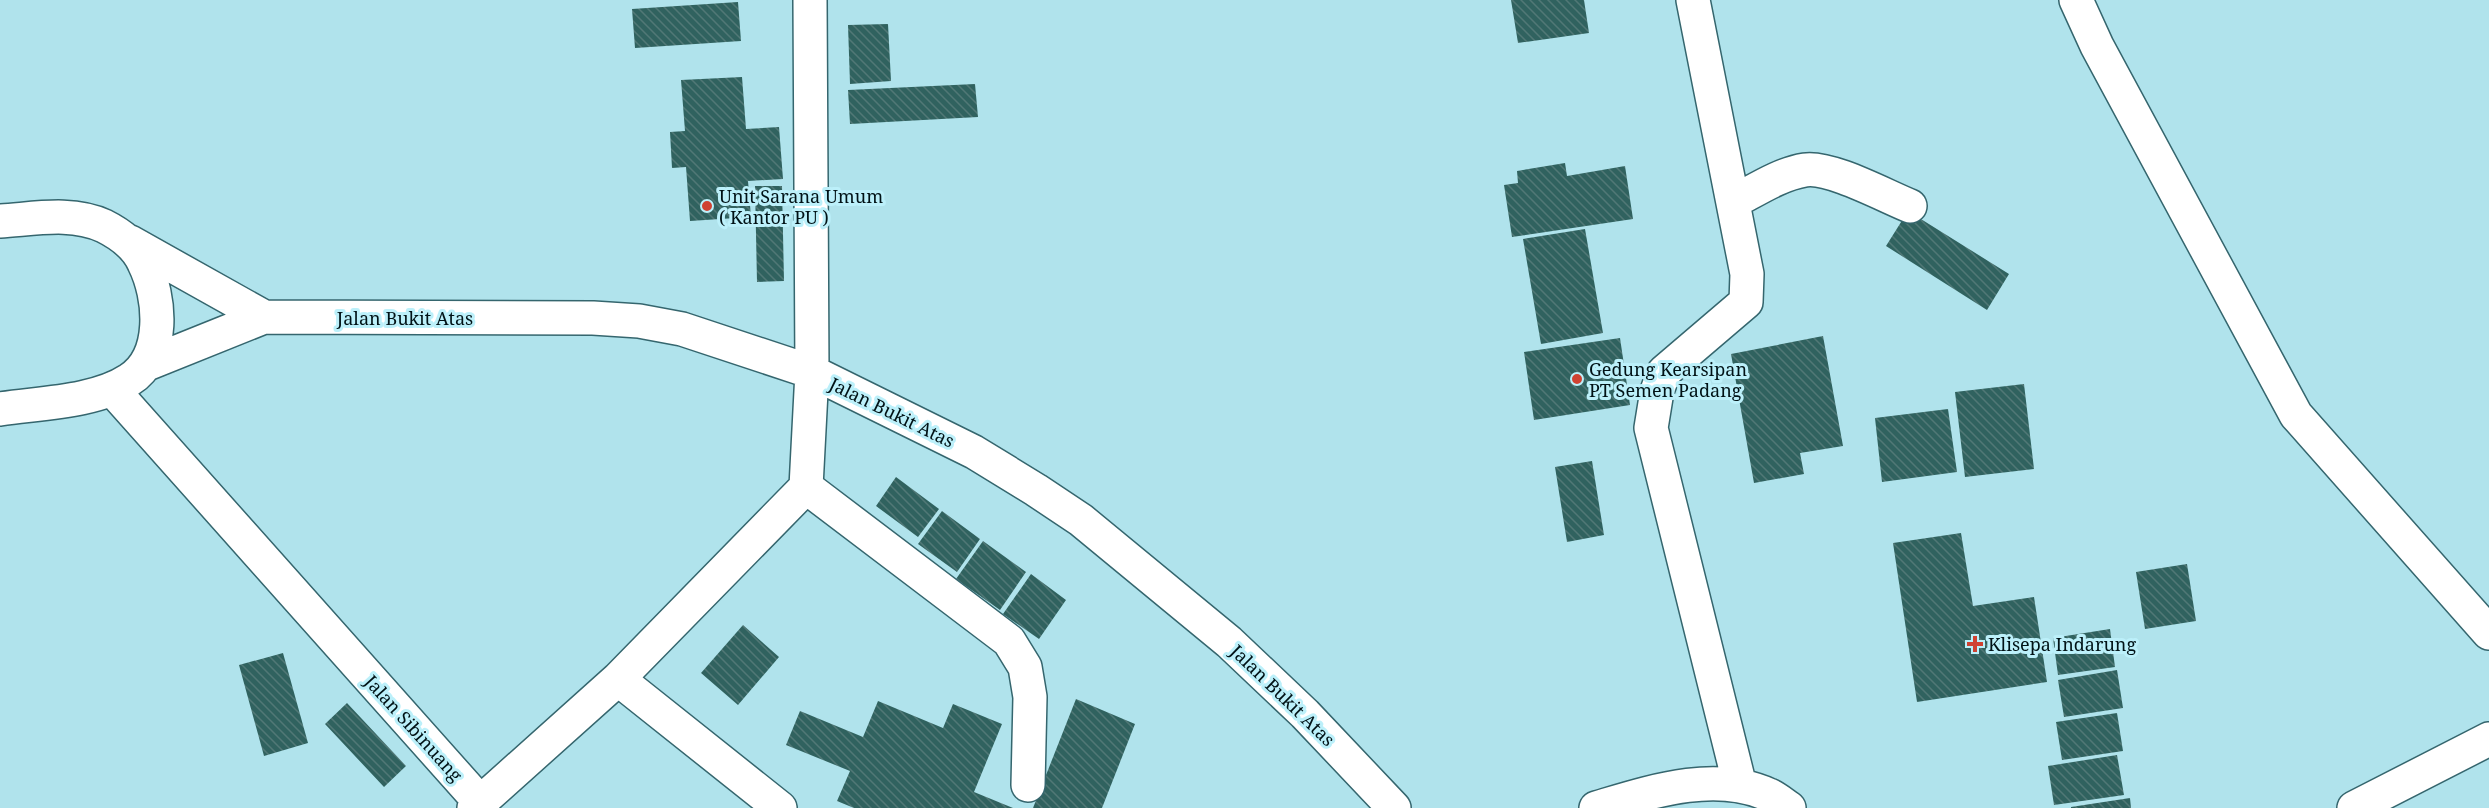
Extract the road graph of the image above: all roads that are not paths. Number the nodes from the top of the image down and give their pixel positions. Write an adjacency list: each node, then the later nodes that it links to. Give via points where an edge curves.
1 (810, 0): 10 (street)
2 (1693, 0): 4 (street)
3 (2076, 0): 14 (street, via 2296,415)
4 (1733, 202): 5 (street, via 1787,174 1807,169 1826,171); 18 (street, via 1747,274 1746,302 1664,372 1651,428)
5 (1910, 206)
6 (0, 221): 7 (street, via 59,217 84,220)
7 (126, 239): 8 (street); 9 (street, via 144,261 153,289 157,316)
8 (264, 317): 9 (street); 10 (street, Jalan Bukit Atas, via 639,321 682,329)
9 (147, 364): 11 (street, via 130,380)
10 (812, 372): 13 (street); 21 (street, Jalan Bukit Atas, via 974,452 1081,520 1228,642 1305,714)
11 (112, 389): 12 (street); 19 (street, Jalan Sibinuang)
12 (0, 410)
13 (806, 487): 15 (street, Jalan Sibinuang); 17 (street, via 1009,642 1025,668 1030,697)
14 (2489, 633)
15 (618, 679): 19 (street, Jalan Sibinuang); 20 (street)
16 (2489, 739): 24 (street)
17 (1028, 785)
18 (1740, 786): 22 (street, via 1712,784 1651,791); 23 (street, via 1770,795)
19 (477, 805)
20 (780, 808)
21 (1394, 808)
22 (1596, 808)
23 (1789, 808)
24 (2354, 808)

